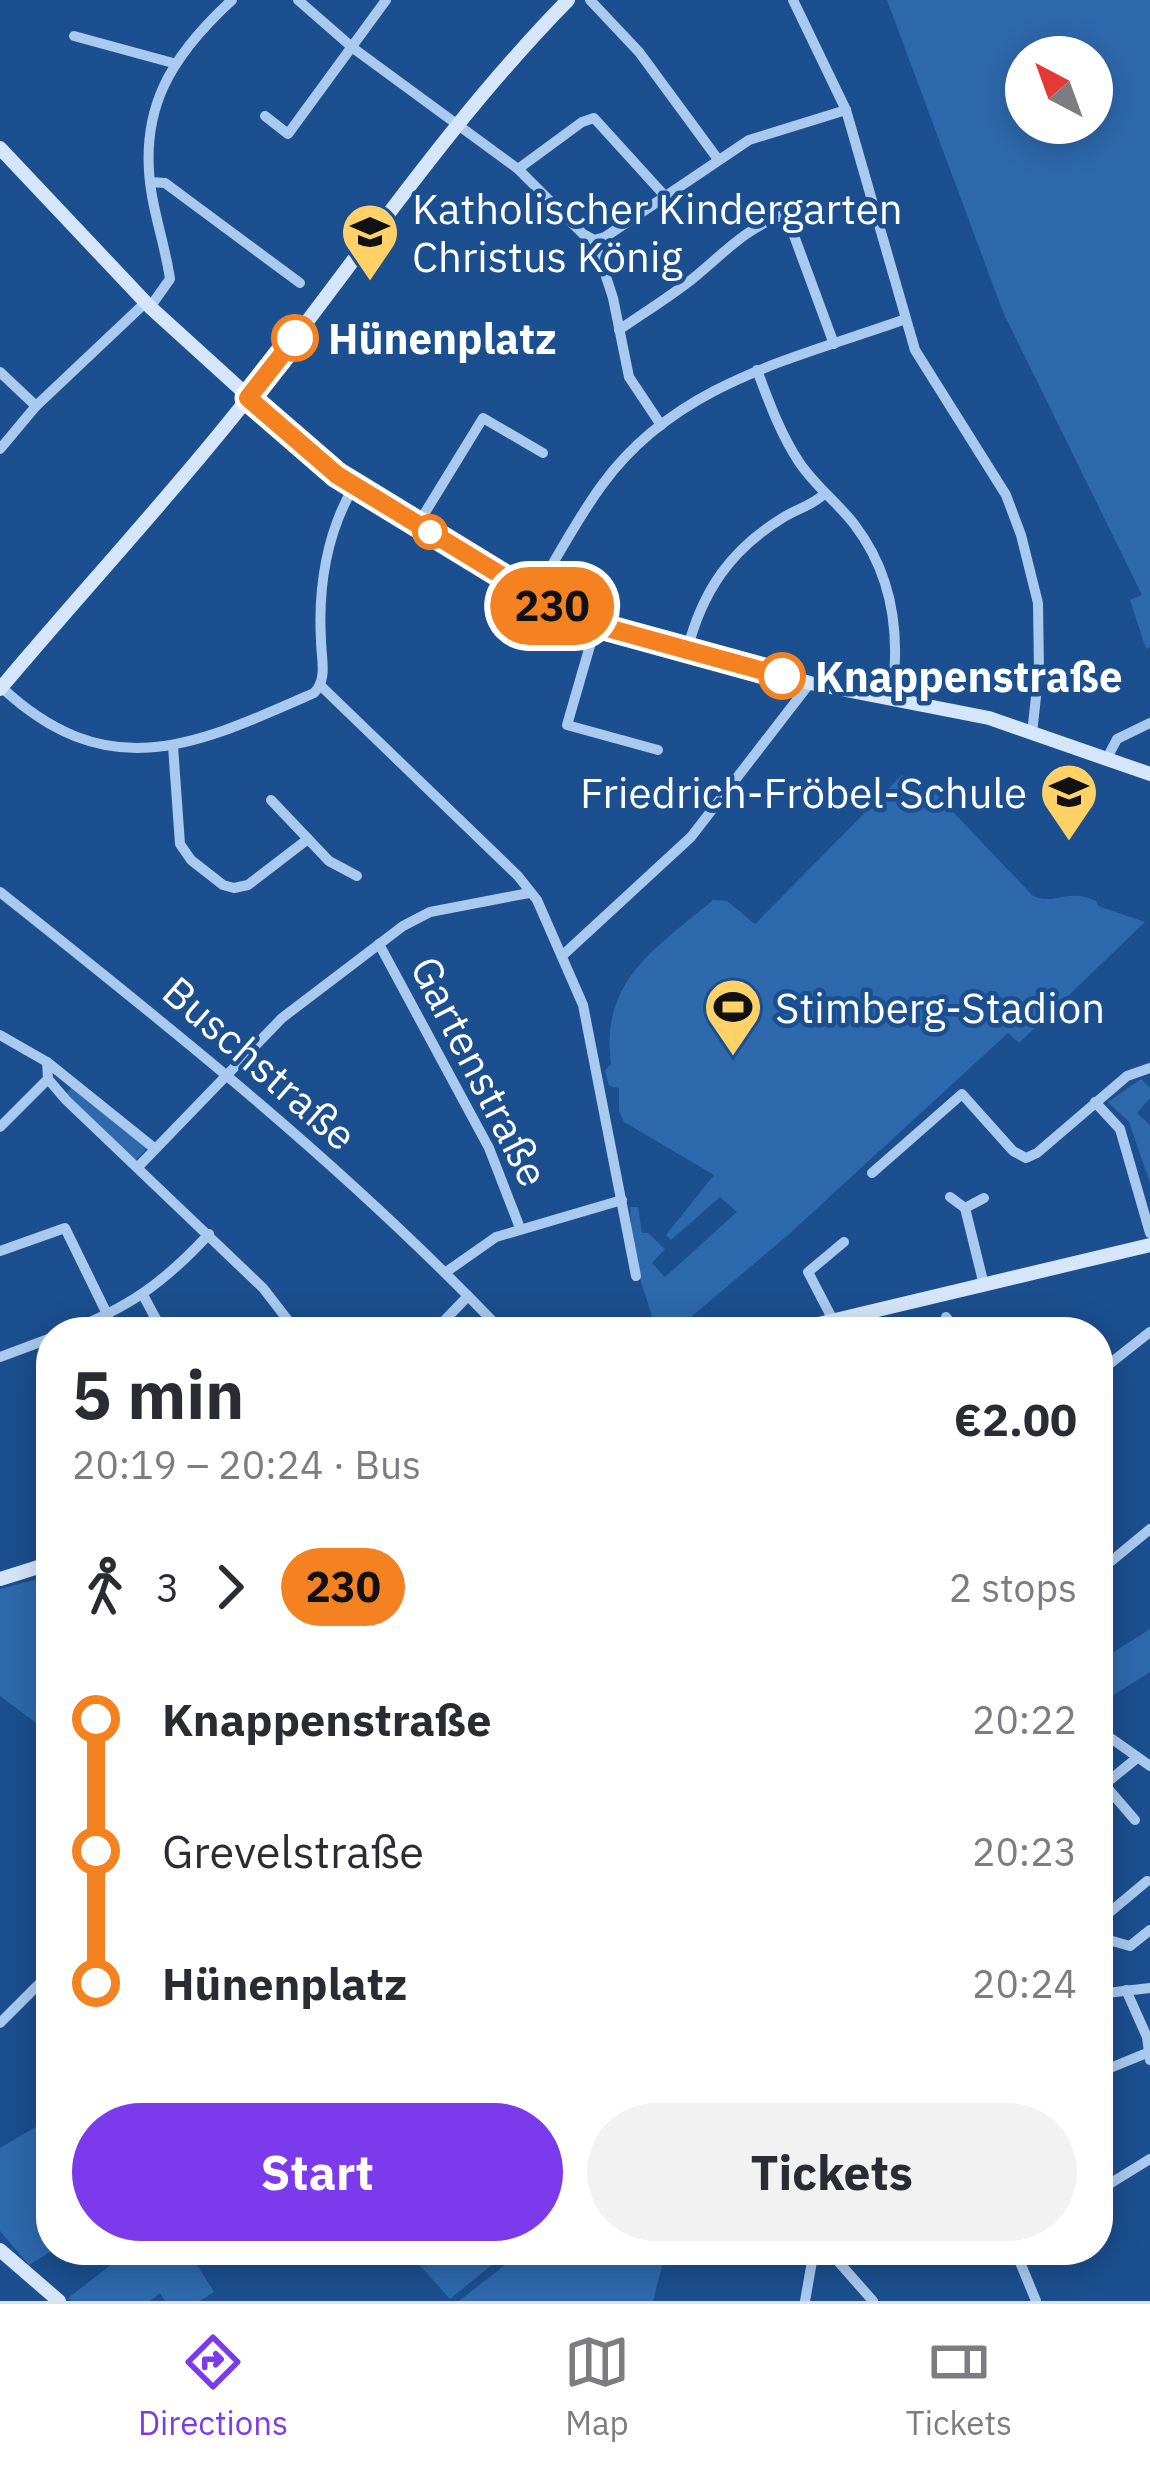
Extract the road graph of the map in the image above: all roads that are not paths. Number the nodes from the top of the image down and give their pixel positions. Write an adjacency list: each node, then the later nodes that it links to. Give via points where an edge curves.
1 (232, 0): 9 (street)
2 (298, 0): 8 (street)
3 (386, 0): 8 (street)
4 (568, 0): 12 (street)
5 (590, 0): 14 (street)
6 (793, 0): 10 (street)
7 (74, 36): 9 (street)
8 (353, 48): 11 (street, via 288,134); 12 (street)
9 (172, 63): 16 (street, via 148,158)
10 (845, 110): 14 (street, via 785,126); 21 (street)
11 (265, 116)
12 (459, 126): 15 (street); 26 (street)
13 (0, 148): 20 (street)
14 (717, 158): 17 (street)
15 (518, 169): 17 (street, via 594,118); 18 (street)
16 (151, 182): 19 (street, via 165,183); 20 (street, via 170,279)
17 (664, 195): 18 (street)
18 (596, 245): 22 (street)
19 (300, 283)
20 (148, 305): 26 (street); 27 (street)
21 (903, 320): 23 (street); 42 (street, via 931,381 1006,495 1021,535 1038,603)
22 (619, 330): 23 (street, via 766,220 786,214); 28 (street, via 629,377)
23 (834, 344): 24 (street)
24 (758, 370): 28 (street, via 715,387); 32 (street, via 779,429)
25 (0, 373): 27 (street)
26 (248, 398): 31 (street); 39 (street)
27 (36, 406): 29 (street)
28 (661, 425): 34 (street, via 602,485)
29 (0, 449)
30 (543, 453): 33 (street, via 483,418)
31 (354, 486): 33 (street); 38 (street, via 324,573)
32 (824, 494): 36 (street, via 730,559 703,601); 40 (street, via 868,545 889,595 897,644)
33 (418, 524): 34 (street)
34 (535, 596): 35 (street)
35 (596, 625): 36 (street); 44 (street, via 567,725)
36 (687, 651): 37 (street)
37 (810, 683): 40 (street); 53 (street, via 691,837)
38 (321, 686): 43 (street, via 211,738); 51 (street)
39 (0, 687): 43 (street, via 86,740)
40 (891, 700): 42 (street)
41 (1150, 723): 45 (street, via 1117,739)
42 (1032, 733): 45 (street)
43 (173, 746): 48 (street, via 180,844 223,885 248,885)
44 (658, 750)
45 (1106, 760): 46 (street)
46 (1150, 774)
47 (271, 800): 48 (street)
48 (308, 839): 49 (street)
49 (357, 876)
50 (0, 892): 57 (street, Buschstraße)
51 (529, 892): 52 (street, via 430,912); 53 (street)
52 (379, 944): 57 (street, via 282,1018); 68 (street, Gartenstraße, via 489,1148)
53 (563, 955): 66 (street, via 583,1005)
54 (0, 1035): 55 (street)
55 (47, 1062): 58 (street); 61 (street)
56 (1150, 1068): 59 (street)
57 (228, 1072): 61 (street); 74 (street, Buschstraße)
58 (48, 1078): 60 (street); 62 (street)
59 (1095, 1102): 63 (street, via 1026,1159 962,1094); 69 (street, via 1120,1129)
60 (0, 1127)
61 (154, 1148): 62 (street)
62 (138, 1167): 70 (street)
63 (872, 1173)
64 (950, 1197): 67 (street)
65 (984, 1198): 67 (street)
66 (622, 1200): 68 (street); 75 (street)
67 (964, 1208): 76 (street)
68 (520, 1228): 74 (street)
69 (1150, 1233)
70 (209, 1234): 77 (street); 81 (street)
71 (844, 1242): 84 (street, via 808,1272)
72 (1150, 1245): 76 (street)
73 (0, 1251): 79 (street, via 65,1228)
74 (446, 1272): 78 (street, Buschstraße)
75 (636, 1276)
76 (984, 1285): 85 (street)
77 (142, 1295): 79 (street); 80 (street)
78 (468, 1296): 82 (street); 83 (street, Buschstraße)
79 (108, 1316)
80 (154, 1317)
81 (285, 1317)
82 (448, 1317)
83 (488, 1317)
84 (831, 1317)
85 (850, 1317)
86 (1150, 1332): 89 (street)
87 (36, 1343): 88 (street)
88 (0, 1357)
89 (1113, 1361)
90 (1150, 1528): 91 (street)
91 (1113, 1559)
92 (36, 1568): 93 (street)
93 (0, 1579)
94 (1113, 1740): 95 (street)
95 (1137, 1757): 96 (street); 97 (street)
96 (1150, 1766)
97 (1113, 1776)
98 (1113, 1793): 99 (street)
99 (1135, 1820)
100 (1148, 1881): 101 (street)
101 (1113, 1910)
102 (1150, 1930): 103 (street, via 1130,1946)
103 (1113, 1941)
104 (36, 1987): 108 (street)
105 (1150, 1988): 106 (street)
106 (1126, 1990): 107 (street); 109 (street)
107 (1113, 1992)
108 (0, 2023)
109 (1149, 2056): 110 (street)
110 (1113, 2068)
111 (1150, 2159): 112 (street)
112 (1113, 2182)
113 (0, 2250): 117 (street)
114 (811, 2265): 118 (street)
115 (841, 2265): 119 (street)
116 (1022, 2265): 120 (street)
117 (59, 2301)
118 (805, 2301)
119 (873, 2301)
120 (1036, 2301)

